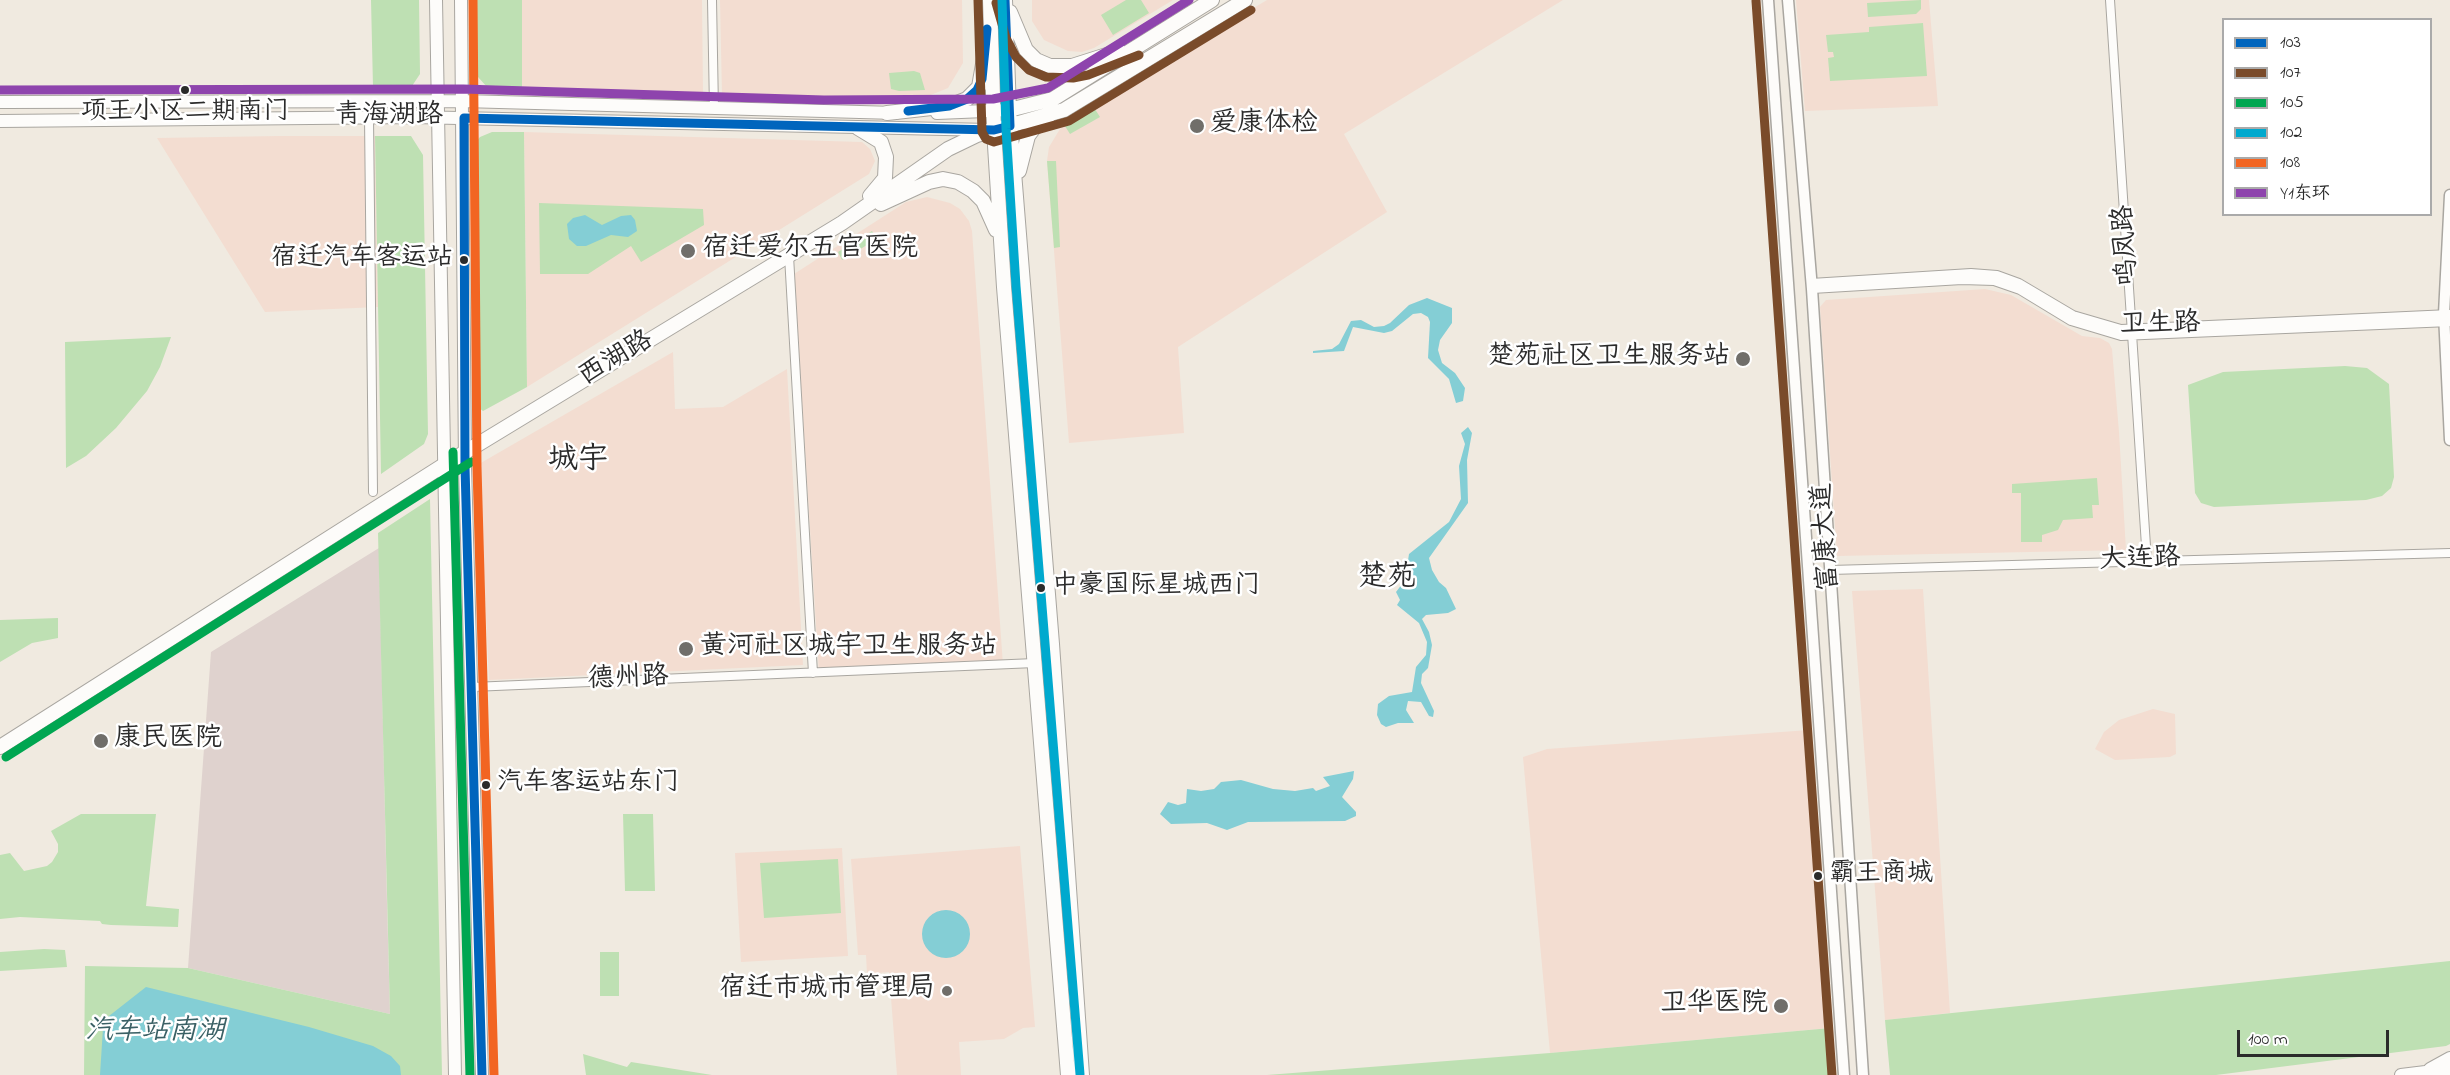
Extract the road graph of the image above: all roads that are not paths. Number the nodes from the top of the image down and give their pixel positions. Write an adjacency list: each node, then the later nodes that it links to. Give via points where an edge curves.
1 (436, 0): 12 (main road)
2 (461, 0): 13 (main road)
3 (712, 0): 15 (street)
4 (989, 0): 18 (main road); 19 (main road, via 984,63 977,90 949,106)
5 (1006, 0): 11 (main road, via 1026,50 1050,66 1085,63); 16 (main road)
6 (1212, 0): 11 (main road)
7 (1245, 0): 17 (main road, 西湖路)
8 (1768, 0): 57 (street, 富康大道)
9 (1788, 0): 31 (street, 富康大道)
10 (2110, 0): 34 (street, 鸣凤路)
11 (1157, 34): 16 (main road, via 1053,99)
12 (438, 101): 13 (main road, 青海湖路); 14 (main road, 青海湖路); 21 (main road)
13 (463, 101): 15 (main road, 青海湖路); 22 (main road)
14 (0, 102)
15 (714, 110): 19 (main road, 青海湖路)
16 (1009, 110): 18 (main road, 青海湖路); 24 (main road); 26 (main road)
17 (1064, 110): 24 (main road, 西湖路); 27 (main road, via 1028,136)
18 (994, 111): 19 (main road, 青海湖路); 26 (main road)
19 (887, 113)
20 (369, 117): 21 (main road, 青海湖路); 23 (main road, 青海湖路); 40 (street)
21 (438, 117): 22 (main road, 青海湖路); 35 (main road)
22 (464, 118): 25 (main road, 青海湖路); 36 (main road)
23 (0, 121)
24 (1010, 126): 26 (main road, 西湖路); 27 (main road)
25 (858, 128): 26 (main road, 青海湖路); 29 (main road, via 881,142 887,171 882,184)
26 (994, 130): 29 (main road, 西湖路, via 948,149); 32 (main road)
27 (1016, 182): 56 (main road)
28 (2450, 195): 33 (street, via 2446,229)
29 (842, 224): 30 (main road, 西湖路); 32 (main road, via 929,182 958,182 973,191 990,214 999,244)
30 (789, 256): 38 (main road, 西湖路); 47 (street)
31 (1811, 286): 34 (street, 卫生路, via 1994,281 2020,290 2079,324 2112,334); 45 (street, 富康大道)
32 (1004, 287): 46 (main road)
33 (2447, 318): 34 (street, 卫生路); 37 (street)
34 (2134, 332): 44 (street, 鸣凤路)
35 (442, 387): 36 (main road); 39 (main road)
36 (465, 388): 38 (main road)
37 (2450, 440)
38 (465, 452): 39 (main road, 西湖路); 41 (main road)
39 (444, 465): 42 (main road); 49 (main road, 西湖路)
40 (374, 492)
41 (467, 530): 42 (main road); 48 (main road)
42 (445, 531): 53 (main road)
43 (2450, 553): 44 (street, 大连路)
44 (2147, 561): 45 (street, 大连路)
45 (1830, 570): 58 (street, 富康大道)
46 (1035, 663): 47 (street, 德州路); 55 (main road)
47 (813, 673): 48 (street, 德州路)
48 (472, 687): 54 (main road)
49 (0, 747)
50 (2450, 1058): 52 (main road)
51 (2450, 1069): 52 (main road)
52 (2424, 1072): 59 (main road)
53 (455, 1075)
54 (482, 1075)
55 (1068, 1075)
56 (1082, 1075)
57 (1844, 1075)
58 (1863, 1075)
59 (2401, 1075)

